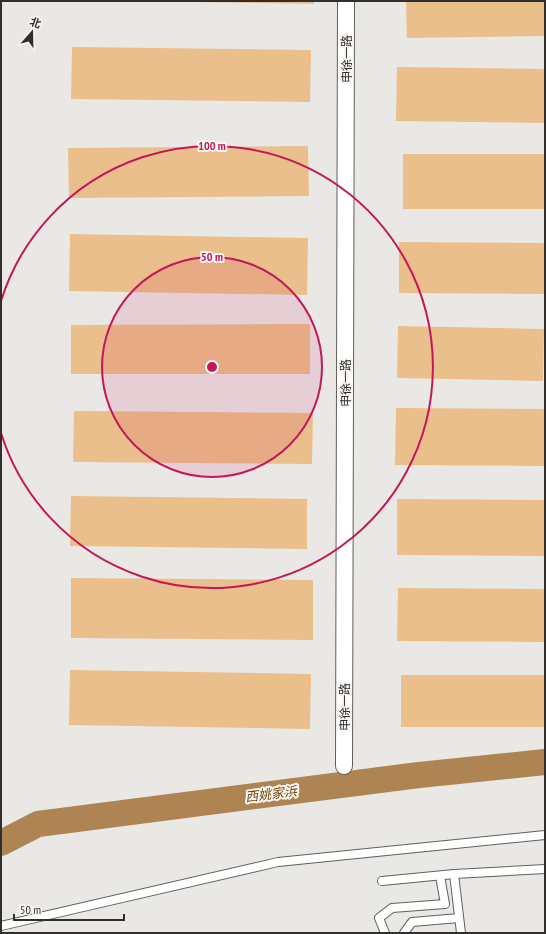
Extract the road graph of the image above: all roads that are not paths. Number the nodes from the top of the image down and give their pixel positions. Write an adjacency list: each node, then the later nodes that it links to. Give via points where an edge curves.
1 (346, 1): 2 (street, 申徐一路)
2 (344, 766)
3 (545, 835): 9 (lane, via 278,862)
4 (545, 869): 5 (lane)
5 (454, 874): 6 (lane); 8 (lane)
6 (440, 876): 7 (lane); 10 (lane, via 445,904 392,908 379,918)
7 (382, 881)
8 (459, 918): 11 (lane, via 412,922); 12 (lane)
9 (1, 926)
10 (385, 933)
11 (404, 933)
12 (461, 933)

